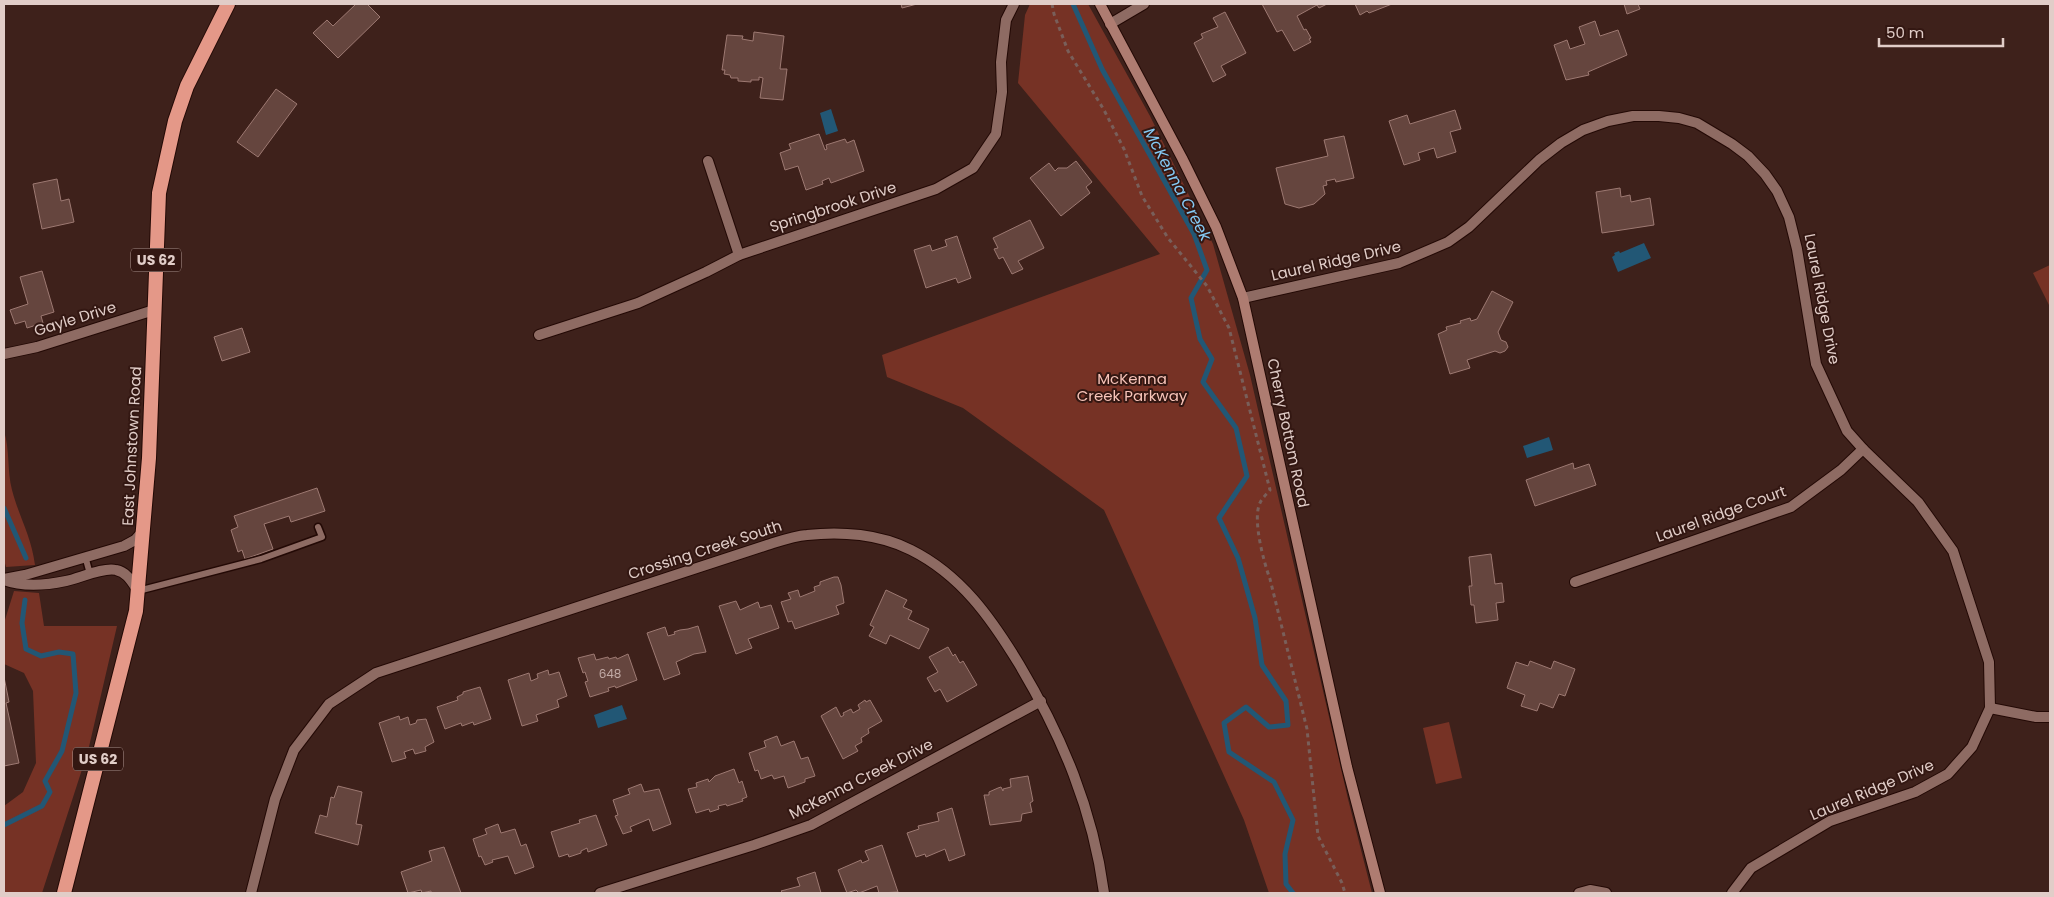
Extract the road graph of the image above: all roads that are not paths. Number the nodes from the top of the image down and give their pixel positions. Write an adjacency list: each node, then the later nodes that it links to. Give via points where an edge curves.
1 (228, 4): 9 (highway, East Johnstown Road / US 62, via 186,86 175,121 159,193)
2 (1014, 4): 7 (street, Springbrook Drive, via 1006,20 996,134 973,168 936,189)
3 (1100, 4): 5 (main road, Cherry Bottom Road)
4 (1144, 4): 5 (street)
5 (1110, 24): 8 (main road, Cherry Bottom Road, via 1216,227)
6 (708, 161): 7 (street)
7 (739, 255): 10 (street, Springbrook Drive, via 638,303)
8 (1243, 298): 12 (street, Laurel Ridge Drive, via 1370,270 1425,252 1448,242 1469,227 1539,160 1584,130 1633,116 1679,118 1697,124 1732,144 1766,174 1777,191 1789,217 1797,249 1816,364 1847,431); 27 (main road, Cherry Bottom Road, via 1347,767)
9 (154, 310): 11 (street, Gayle Drive, via 37,347); 14 (highway, East Johnstown Road / US 62)
10 (539, 335)
11 (4, 354)
12 (1864, 449): 18 (street, Laurel Ridge Court, via 1791,507); 21 (street, Laurel Ridge Drive, via 1918,502 1953,551 1989,662)
13 (318, 526): 19 (lane, via 322,538 261,559)
14 (144, 530): 15 (street, via 124,546); 19 (highway, East Johnstown Road / US 62)
15 (85, 556): 16 (lane); 17 (street)
16 (90, 574): 17 (street, via 43,584 14,584); 19 (street, via 115,569 129,576)
17 (4, 580)
18 (1574, 582)
19 (138, 591): 23 (highway, East Johnstown Road / US 62, via 136,611)
20 (1041, 701): 24 (street, Crossing Creek South, via 1000,633 970,593 944,570 911,550 883,540 839,532 805,535 376,673 329,704 294,750 274,799); 25 (street, McKenna Creek Drive, via 811,825); 26 (street, Crossing Creek South, via 1071,764 1089,818)
21 (1990, 708): 22 (street); 30 (street, Laurel Ridge Drive, via 1972,747 1948,774 1915,792 1830,821 1751,868)
22 (2050, 717)
23 (64, 893)
24 (251, 893)
25 (600, 893)
26 (1104, 893)
27 (1380, 893)
28 (1579, 893): 29 (street, via 1590,890)
29 (1606, 893)
30 (1732, 893)

